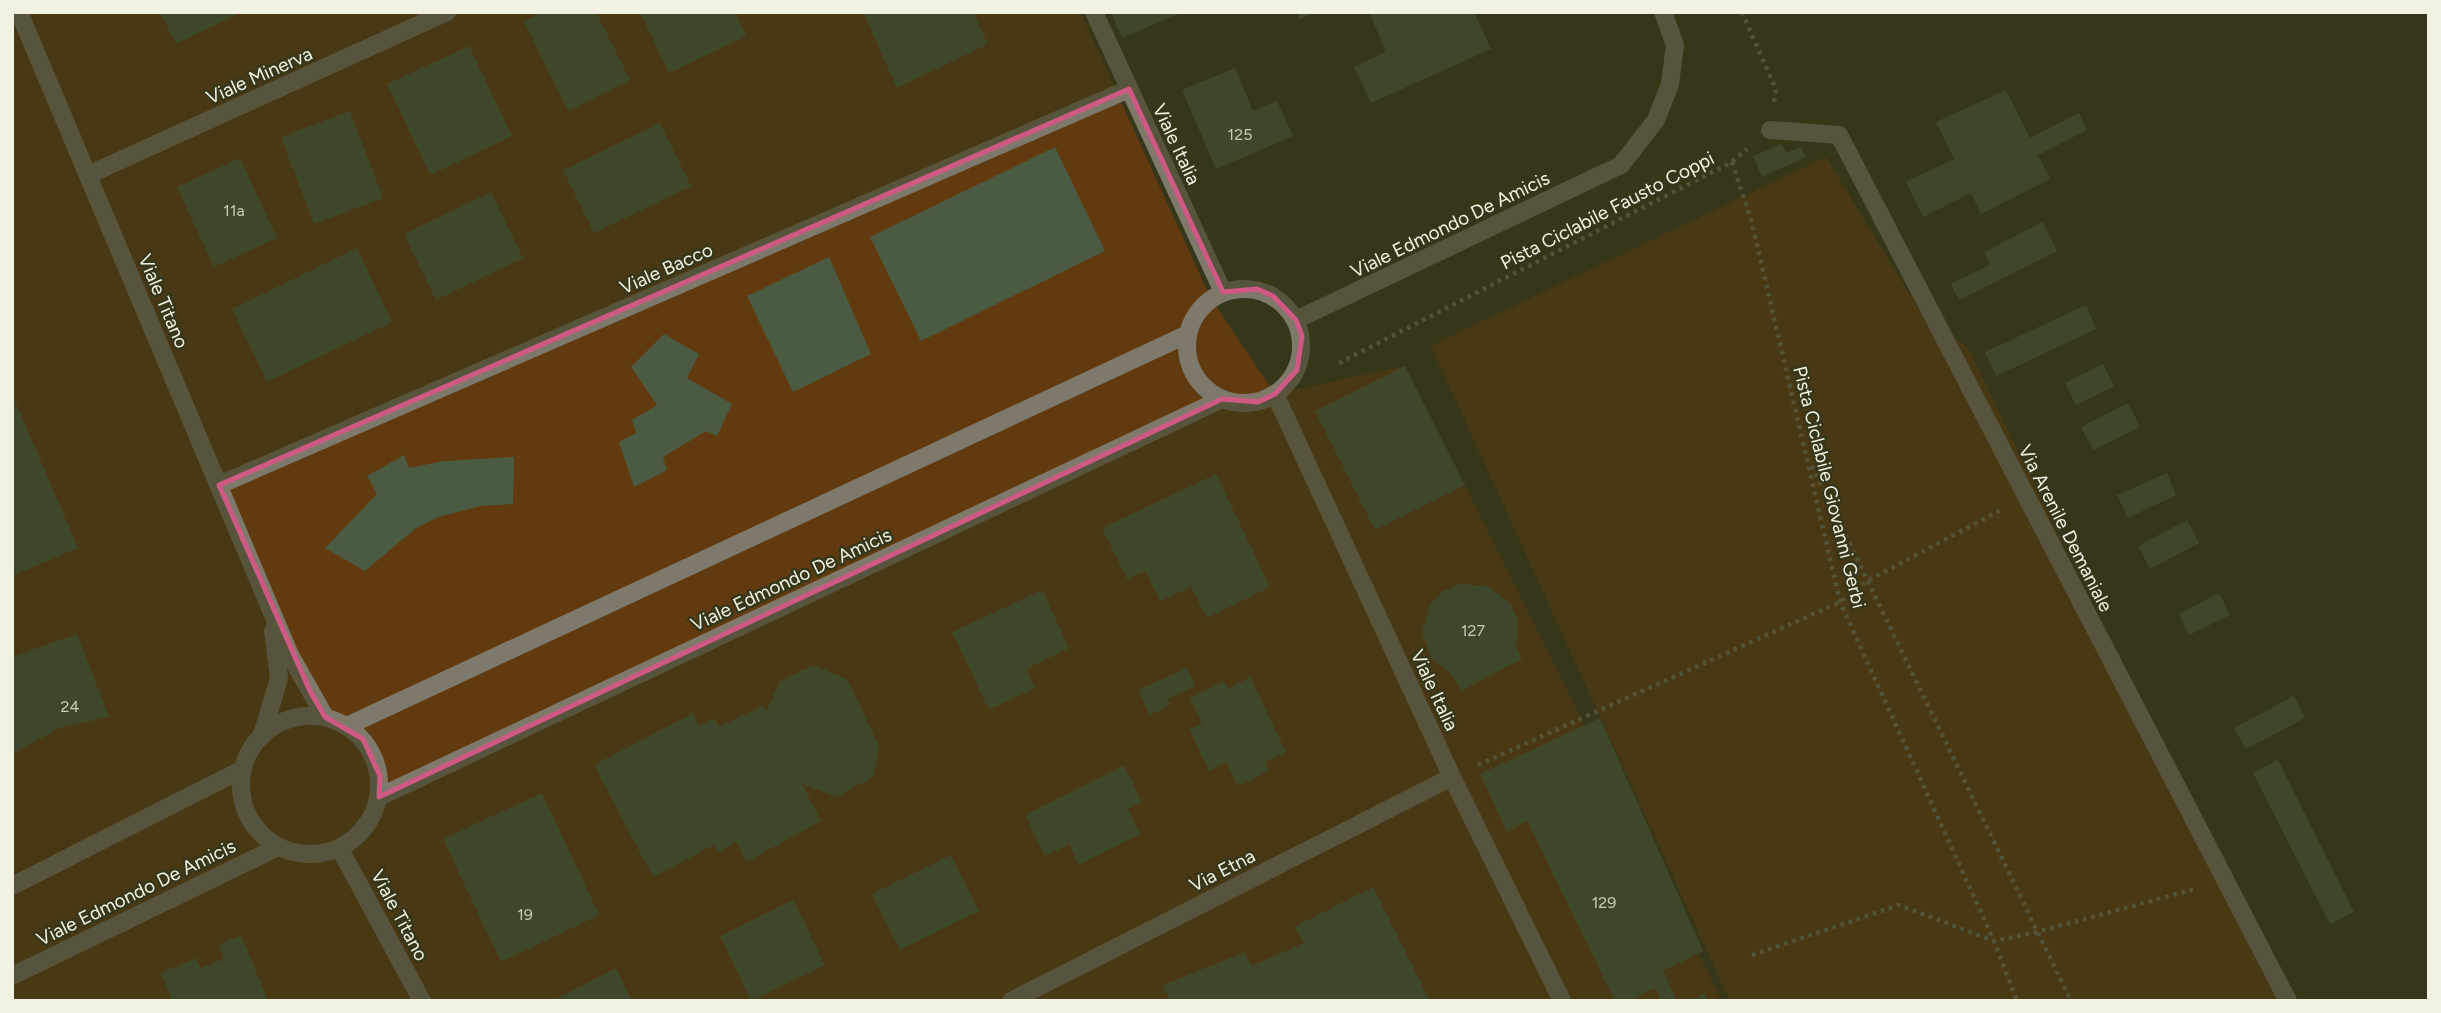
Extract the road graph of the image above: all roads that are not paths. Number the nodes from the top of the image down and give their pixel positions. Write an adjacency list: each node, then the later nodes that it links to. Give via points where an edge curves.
1 (19, 12): 7 (street, Viale Titano)
2 (447, 12): 7 (street, Viale Minerva)
3 (1094, 12): 5 (street, Viale Italia)
4 (1663, 12): 9 (street, Viale Edmondo De Amicis, via 1675,45 1670,84 1656,120 1621,165)
5 (1129, 89): 8 (street, Viale Italia); 13 (street, Viale Bacco)
6 (1770, 130): 28 (street, Via Arenile Demaniale, via 1839,135)
7 (88, 175): 13 (street, Viale Titano)
8 (1223, 292): 9 (street, via 1256,289 1273,296); 10 (street, via 1200,309)
9 (1296, 320): 11 (street, via 1302,336 1297,370)
10 (1188, 334): 12 (street, via 1188,357 1196,377); 16 (street)
11 (1275, 394): 12 (street, via 1258,402); 19 (street, Viale Italia)
12 (1222, 399): 20 (street, Viale Edmondo De Amicis)
13 (219, 485): 14 (street, Viale Titano)
14 (270, 606): 15 (street, Viale Titano, via 290,655); 17 (street, Viale Titano, via 279,677)
15 (325, 717): 16 (street); 17 (street, via 301,716 278,723)
16 (347, 726): 20 (street, via 363,739 374,757 380,776)
17 (262, 735): 18 (street)
18 (243, 769): 21 (street, via 240,791 246,814); 23 (street)
19 (1452, 777): 26 (street, Via Etna); 27 (street, Viale Italia)
20 (379, 797): 22 (street, via 372,819 359,836)
21 (278, 847): 22 (street, via 298,854); 24 (street, Viale Edmondo De Amicis)
22 (340, 849): 25 (street, Viale Titano)
23 (12, 886)
24 (12, 976)
25 (422, 1001)
26 (1011, 1001)
27 (1563, 1001)
28 (2288, 1001)

